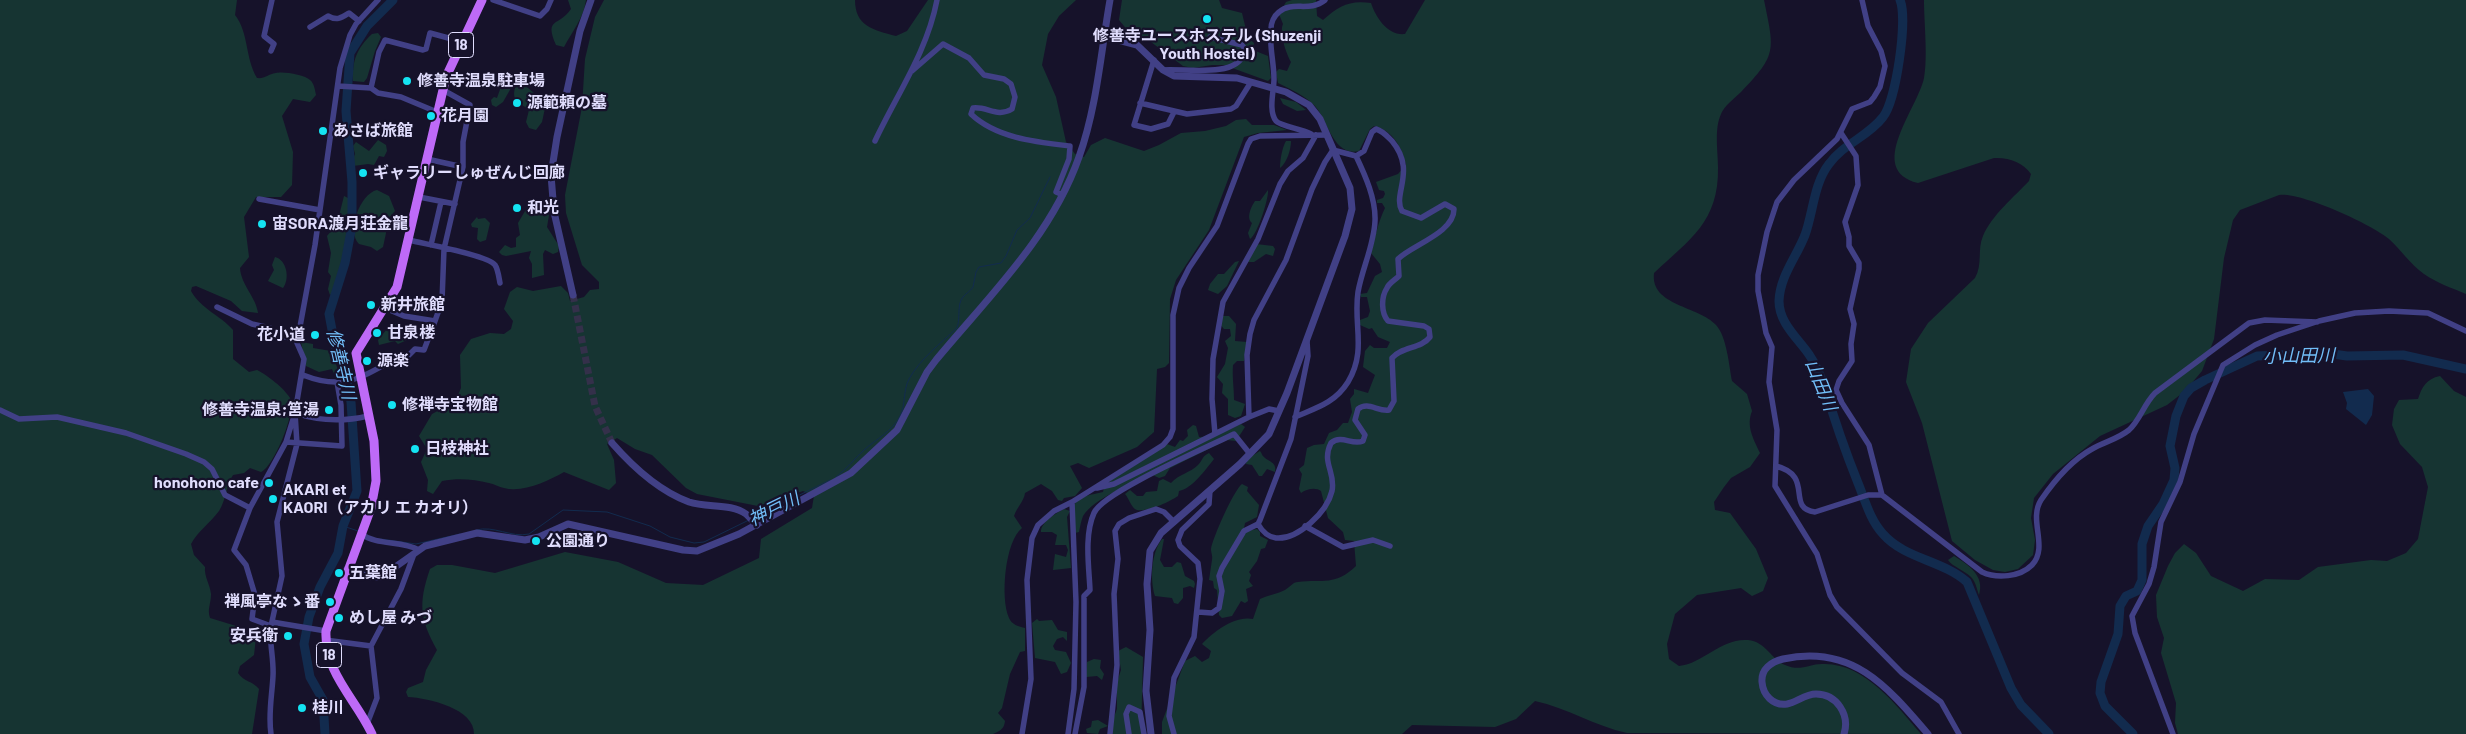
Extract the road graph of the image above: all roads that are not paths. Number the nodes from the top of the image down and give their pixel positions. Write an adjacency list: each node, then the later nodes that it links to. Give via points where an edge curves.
1 (272, 0): 16 (street, via 264,36 274,44)
2 (377, 0): 11 (street)
3 (482, 0): 15 (main road, 18)
4 (493, 0): 5 (street, via 540,16)
5 (551, 0)
6 (590, 0): 46 (street, via 557,136 552,175 554,212)
7 (937, 0): 19 (street)
8 (1110, 0): 13 (street)
9 (1325, 0): 23 (street, via 1311,8 1297,6 1284,9 1274,17 1270,30)
10 (1862, 0): 30 (street, via 1868,26 1885,66 1874,97 1852,109)
11 (359, 21): 12 (street, via 349,13 339,19 328,16); 21 (street, via 344,50)
12 (310, 27)
13 (1103, 36): 17 (street, via 1137,45); 36 (street, via 1088,126 1080,156)
14 (1210, 37): 18 (street, via 1242,45 1244,50 1240,61 1224,69)
15 (463, 42): 22 (street, via 430,33 423,50 385,40); 24 (main road, 18)
16 (271, 51)
17 (1154, 60): 18 (street); 25 (street)
18 (1163, 70): 20 (street, via 1185,78 1228,76)
19 (912, 72): 31 (street); 36 (street, via 943,44 969,58 984,75 1011,84 1015,97 1012,108 996,113 973,108 971,114 984,126 996,131 1070,146 1069,159 1056,192)
20 (1251, 82): 23 (street); 27 (street, via 1231,109 1195,114)
21 (340, 86): 22 (street); 41 (street)
22 (371, 88): 26 (street)
23 (1273, 88): 28 (street, via 1309,105); 29 (street, via 1273,110 1277,122)
24 (443, 90): 26 (main road, 18); 35 (street, via 470,105 463,142)
25 (1140, 103): 27 (street); 27 (street, via 1134,125 1140,127 1151,129 1168,124)
26 (437, 112): 34 (main road, 18)
27 (1174, 112)
28 (1326, 132): 29 (street); 32 (street)
29 (1314, 134): 64 (street, via 1303,158 1288,171 1280,184 1258,239 1222,302 1213,359); 70 (street, via 1251,139 1217,226 1179,288 1173,315 1173,433 1163,446)
30 (1843, 135): 69 (street, via 1794,180 1777,202 1771,215 1758,275 1764,325 1772,347 1769,382 1777,430); 72 (street, via 1855,151 1858,184 1845,222 1850,250 1859,264 1850,309 1854,324 1852,361 1836,390 1869,445)
31 (875, 141)
32 (1333, 150): 33 (street); 53 (street, via 1350,188 1352,209); 61 (street, via 1315,182 1286,260 1250,334)
33 (1356, 156): 62 (street, via 1367,180 1375,220 1358,294 1358,357 1348,382 1332,401); 78 (street, via 1364,151 1372,132 1376,129 1381,131 1402,157 1402,211 1421,218 1448,204 1454,212 1435,235 1398,259 1398,276 1387,287 1383,299 1388,321 1424,326 1429,329 1430,337 1392,358 1394,401 1389,410 1363,406 1358,410 1355,420 1365,436 1363,442 1342,439 1331,443 1326,460 1332,478 1332,492 1326,504)
34 (427, 159): 35 (street); 37 (main road, 18)
35 (463, 167): 40 (street)
36 (1063, 195): 77 (street, via 1035,241 927,372 903,422 890,438 851,473)
37 (419, 196): 39 (street); 42 (main road, 18)
38 (259, 199): 41 (street)
39 (441, 202): 40 (street); 43 (street)
40 (454, 204): 44 (street)
41 (320, 210): 52 (street)
42 (409, 240): 43 (street); 48 (main road, 18, via 398,287)
43 (431, 245): 44 (street)
44 (444, 249): 45 (street, via 489,260 496,267); 49 (street, via 442,300)
45 (500, 283)
46 (573, 294)
47 (217, 307): 52 (street, via 252,324 270,328 279,336)
48 (384, 308): 49 (street, via 404,316); 55 (main road, 18, via 357,349)
49 (435, 321): 55 (street, via 424,350 414,349 406,358 399,357)
50 (2316, 322): 51 (street, via 2355,313 2414,311 2428,313); 72 (street, via 2273,320 2249,323 2155,393 2128,431 2090,449 2076,460 2041,500 2037,509 2038,553 2034,564 2025,571 1994,576 1982,572); 101 (street, via 2255,345 2223,365 2194,434 2180,482 2161,522 2149,584 2132,616 2135,633)
51 (2466, 331)
52 (298, 338): 54 (street, via 304,359)
53 (1306, 340): 58 (street); 62 (street, via 1308,356)
54 (303, 376): 56 (street, via 322,383); 59 (street)
55 (358, 379): 56 (street); 60 (main road, 18)
56 (337, 382): 63 (street)
57 (0, 410): 74 (street, via 19,419 57,417 126,433 186,454 212,469 225,495)
58 (1279, 411): 61 (street, via 1269,409); 68 (street, via 1269,434)
59 (295, 413): 63 (street, via 311,418); 65 (street); 67 (street)
60 (364, 417): 63 (street); 79 (main road, 18, via 374,441 376,481 371,508)
61 (1249, 417): 64 (street)
62 (1295, 417): 76 (street, via 1286,455)
63 (342, 420): 67 (street, via 342,446)
64 (1215, 434): 70 (street, via 1114,484)
65 (286, 442): 67 (street); 74 (street)
66 (612, 443): 77 (street, via 633,466 679,497 707,506 736,510)
67 (297, 444): 84 (street, via 277,522 282,576)
68 (1250, 454): 71 (street); 92 (street, via 1234,434 1122,489 1096,508 1090,530 1090,590 1084,596 1083,696)
69 (1776, 466): 72 (street, via 1796,477 1798,499 1810,512 1868,495); 100 (street, via 1775,486 1818,554 1833,602 1902,673 1941,702)
70 (1095, 488): 73 (street)
71 (1210, 490): 75 (street); 83 (street, via 1209,504 1182,530 1178,540 1199,567)
72 (1882, 495)
73 (1072, 502): 90 (street, via 1045,516 1032,538 1027,580 1031,679); 91 (street, via 1076,619 1074,706)
74 (250, 508): 84 (street, via 234,552 246,565 256,596 252,619)
75 (1174, 522): 93 (street, via 1156,509 1130,518 1119,524 1115,531 1118,559 1114,594 1117,665); 96 (street, via 1154,541 1148,563 1150,630 1146,691)
76 (1258, 524): 78 (street, via 1267,534 1277,538 1296,533); 83 (street, via 1244,531 1222,568 1219,608 1212,614)
77 (757, 525): 81 (street, via 691,552 568,524 533,540 477,533 434,543)
78 (1305, 526): 80 (street, via 1343,547 1373,540)
79 (361, 534): 81 (street, via 374,540 406,544); 82 (main road, 18)
80 (1390, 546)
81 (417, 551): 82 (street, via 381,577); 86 (street)
82 (347, 569): 85 (main road, 18)
83 (1198, 612): 97 (street, via 1192,642 1174,678 1169,716)
84 (272, 624): 85 (street); 88 (street, via 269,641 273,676 269,704)
85 (323, 634): 86 (street); 87 (main road, 18, via 338,680)
86 (371, 646): 87 (street, via 377,698)
87 (367, 724): 89 (main road, 18)
88 (272, 734)
89 (372, 734)
90 (1022, 734)
91 (1068, 734)
92 (1075, 734)
93 (1110, 734)
94 (1129, 734): 95 (street, via 1126,714 1129,707 1140,711)
95 (1144, 734)
96 (1151, 734)
97 (1174, 734)
98 (1844, 734): 99 (street, via 1842,709 1827,697 1817,694 1787,704 1770,700 1765,695 1761,680 1766,667 1775,661 1793,657 1816,655 1845,660 1883,684)
99 (1928, 734)
100 (1959, 734)
101 (2173, 734)

